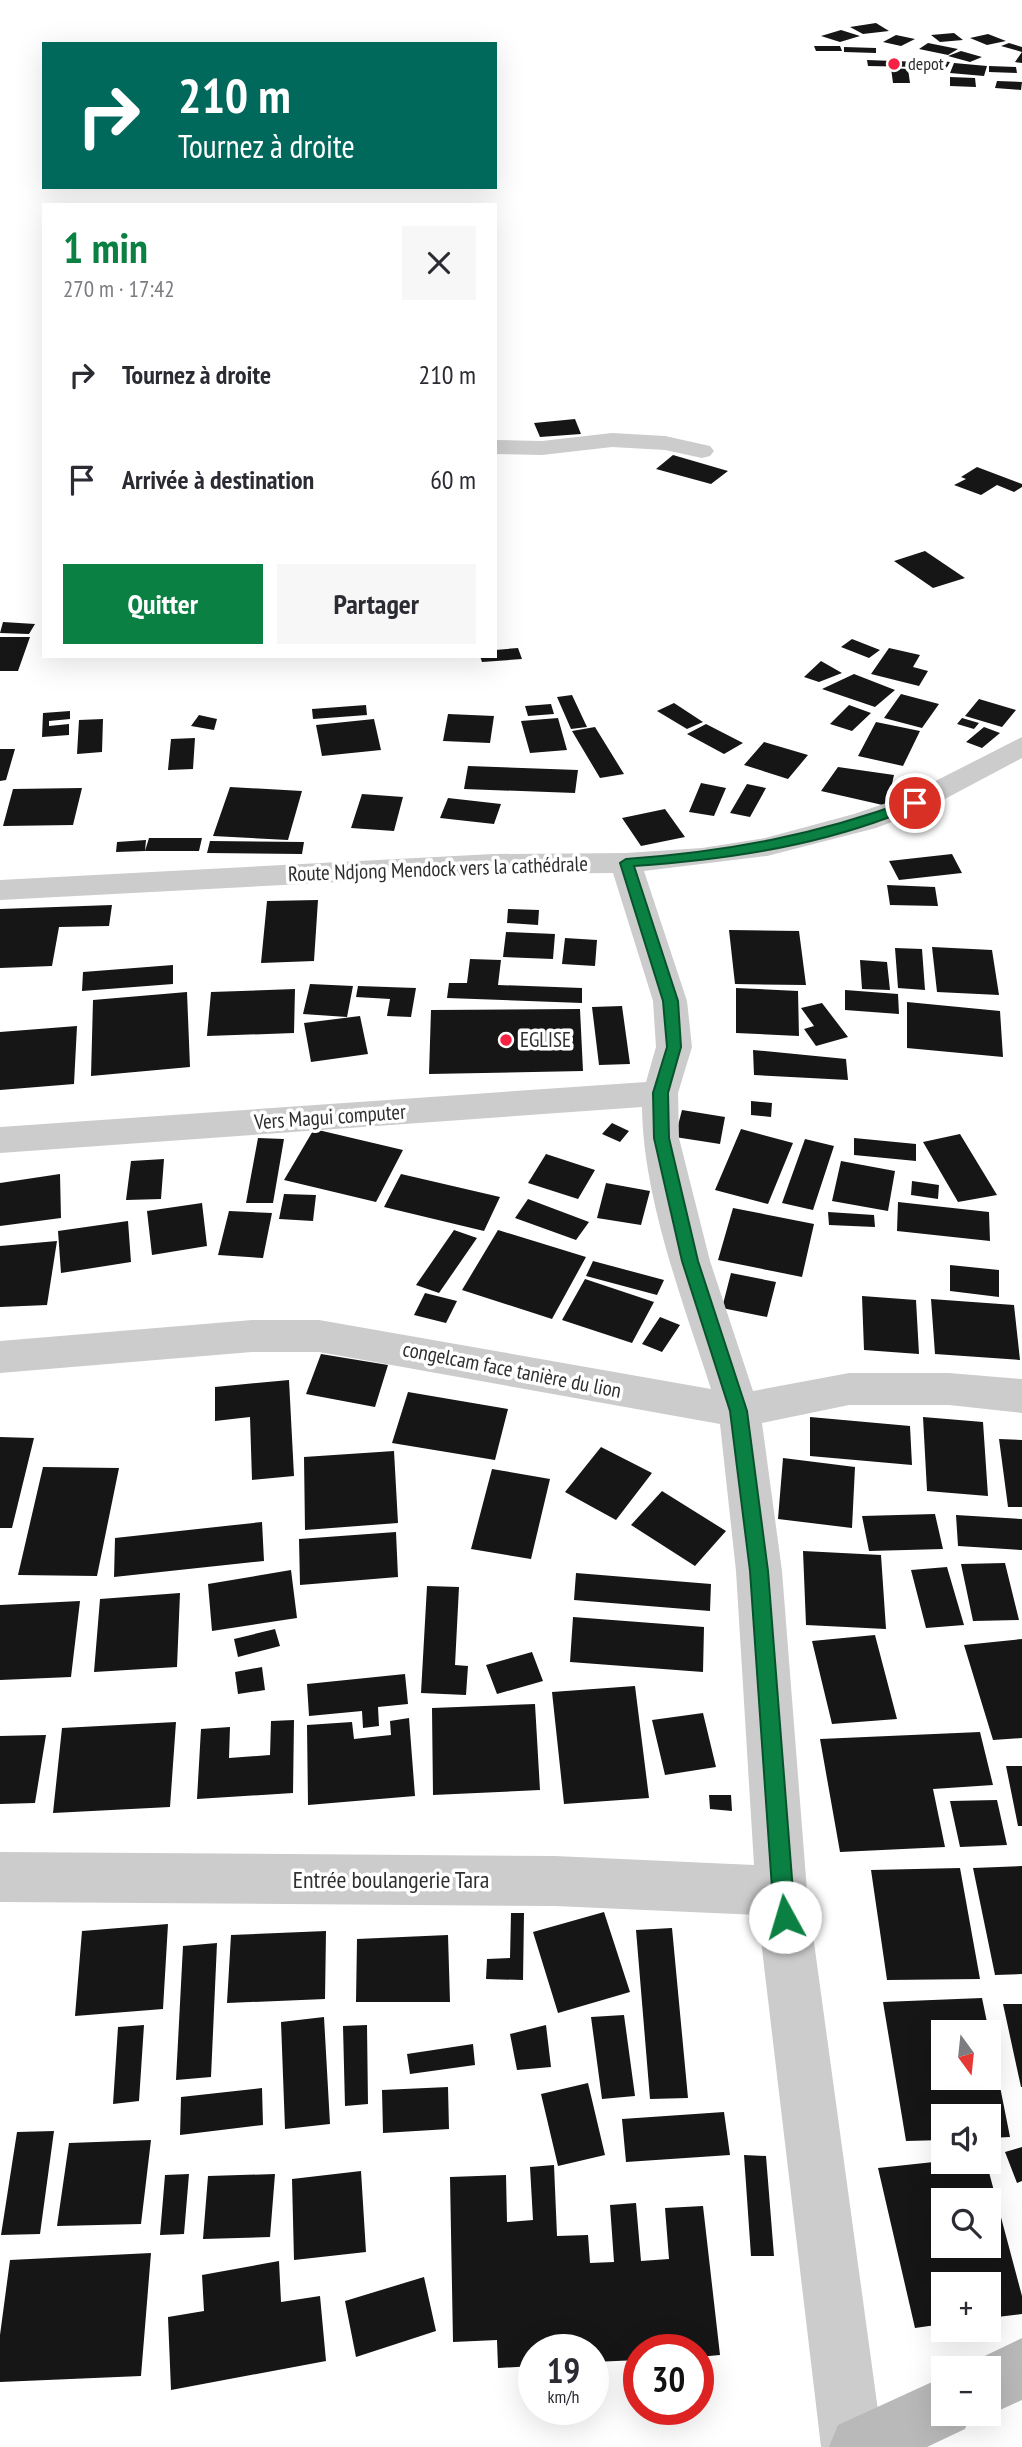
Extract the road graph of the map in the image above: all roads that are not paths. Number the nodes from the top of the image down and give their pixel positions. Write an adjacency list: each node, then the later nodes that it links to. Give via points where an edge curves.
1 (497, 447): 2 (street, via 542,448 612,440)
2 (702, 451)
3 (1022, 746): 4 (street, Route Ndjong Mendock vers la cathédrale, via 928,797 865,821 767,847)
4 (626, 863): 5 (street, Route Ndjong Mendock vers la cathédrale, via 493,864); 6 (street, via 670,1001 674,1047)
5 (0, 890)
6 (660, 1093): 7 (street, Vers Magui computer); 10 (street, via 661,1138 690,1261)
7 (0, 1140)
8 (0, 1357): 10 (street, congelcam face tanière du lion, via 252,1336 319,1336)
9 (1022, 1396): 10 (street, congelcam face tanière du lion, via 949,1389 849,1389)
10 (738, 1411): 12 (street, via 759,1571)
11 (0, 1877): 12 (street, Entrée boulangerie Tara, via 555,1881)
12 (781, 1891): 16 (street)
13 (1022, 2368): 14 (street)
14 (1001, 2379)
15 (931, 2413): 17 (street)
16 (852, 2447)
17 (860, 2447)

